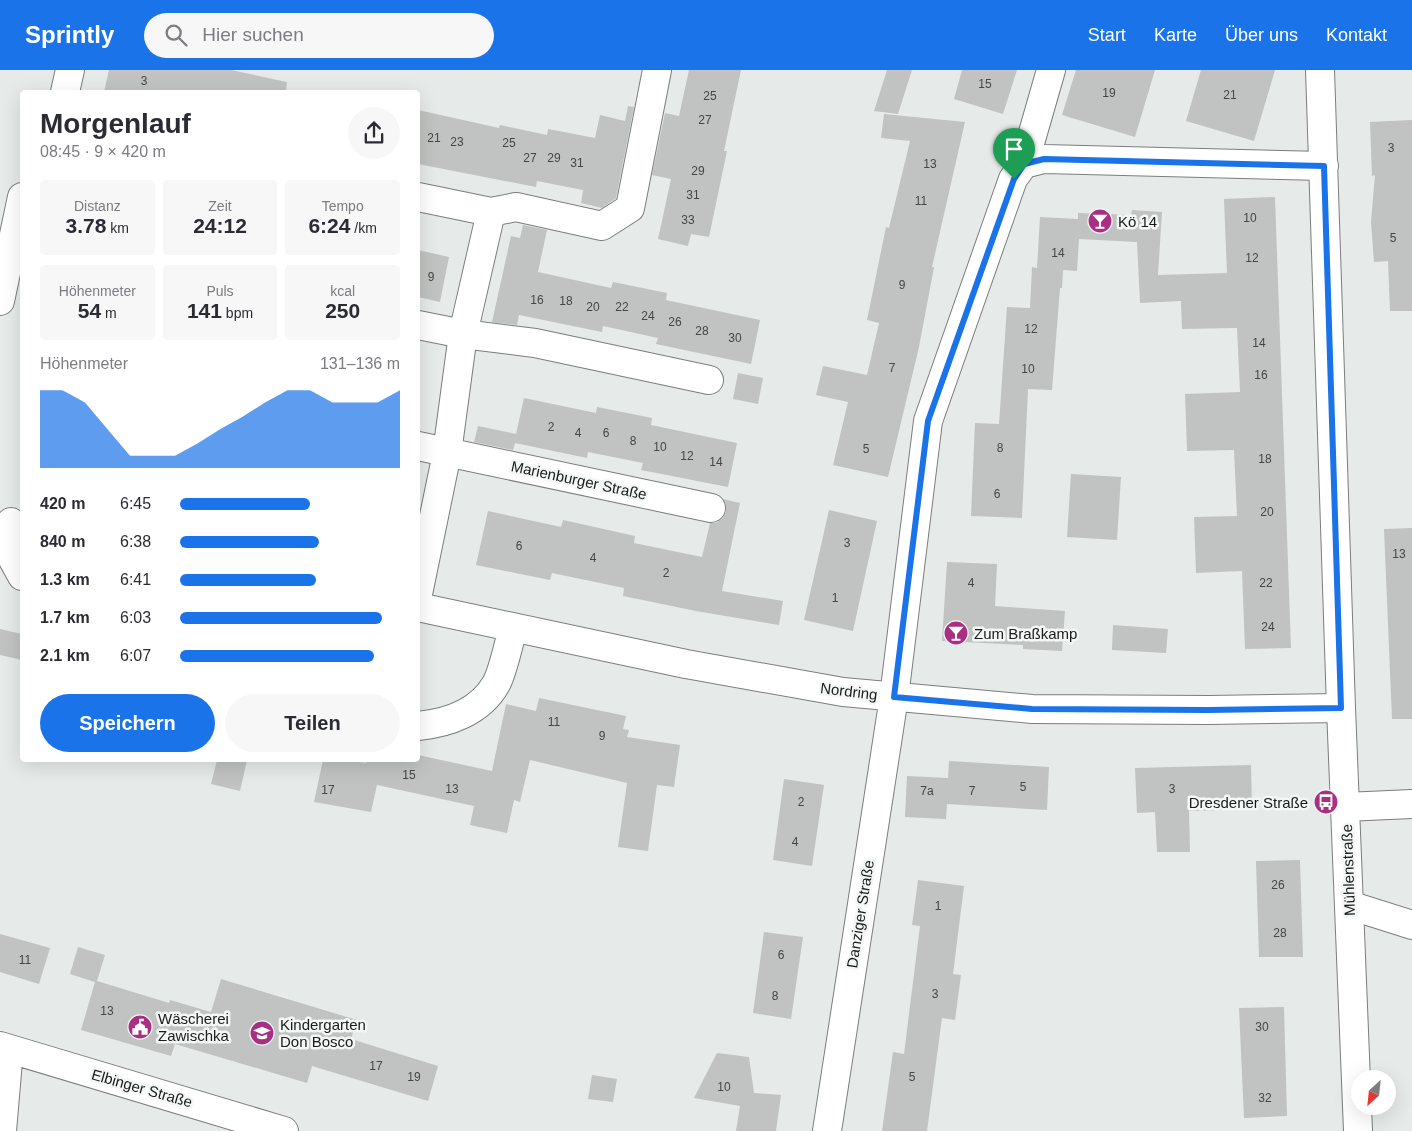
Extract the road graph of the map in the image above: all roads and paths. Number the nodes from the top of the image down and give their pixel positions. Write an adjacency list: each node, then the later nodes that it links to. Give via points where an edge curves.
1 (70, 70): 5 (street)
2 (658, 70): 10 (street, via 630,208 602,226 516,207)
3 (1051, 70): 6 (street, Danziger Straße)
4 (1320, 70): 7 (street, Mühlenstraße)
5 (65, 90)
6 (1024, 164): 7 (street, via 1044,159); 23 (street, Danziger Straße, via 1014,179 928,421)
7 (1324, 166): 24 (street, Mühlenstraße)
8 (420, 197): 10 (street)
9 (20, 211): 11 (street)
10 (491, 212): 13 (street)
11 (9, 289)
12 (420, 325): 13 (street)
13 (463, 334): 14 (street, via 535,343); 16 (street)
14 (709, 380)
15 (420, 446): 16 (street, Marienburger Straße)
16 (447, 453): 17 (street, Marienburger Straße); 20 (street)
17 (711, 508)
18 (11, 522): 19 (street, via 10,556)
19 (20, 573)
20 (420, 584)
21 (420, 607): 22 (street, Nordring)
22 (513, 628): 23 (street, Nordring, via 713,669 843,692); 25 (street, via 497,683 484,700 456,718)
23 (894, 697): 24 (street, Nordring, via 1032,709); 33 (street, Danziger Straße)
24 (1341, 708): 27 (street, Mühlenstraße)
25 (420, 726)
26 (1412, 804): 27 (street)
27 (1345, 807): 28 (street, Mühlenstraße)
28 (1349, 904): 29 (street); 34 (street, Mühlenstraße)
29 (1412, 925)
30 (4, 1047): 31 (street); 32 (street, Elbinger Straße)
31 (2, 1131)
32 (284, 1131)
33 (827, 1131)
34 (1358, 1131)

